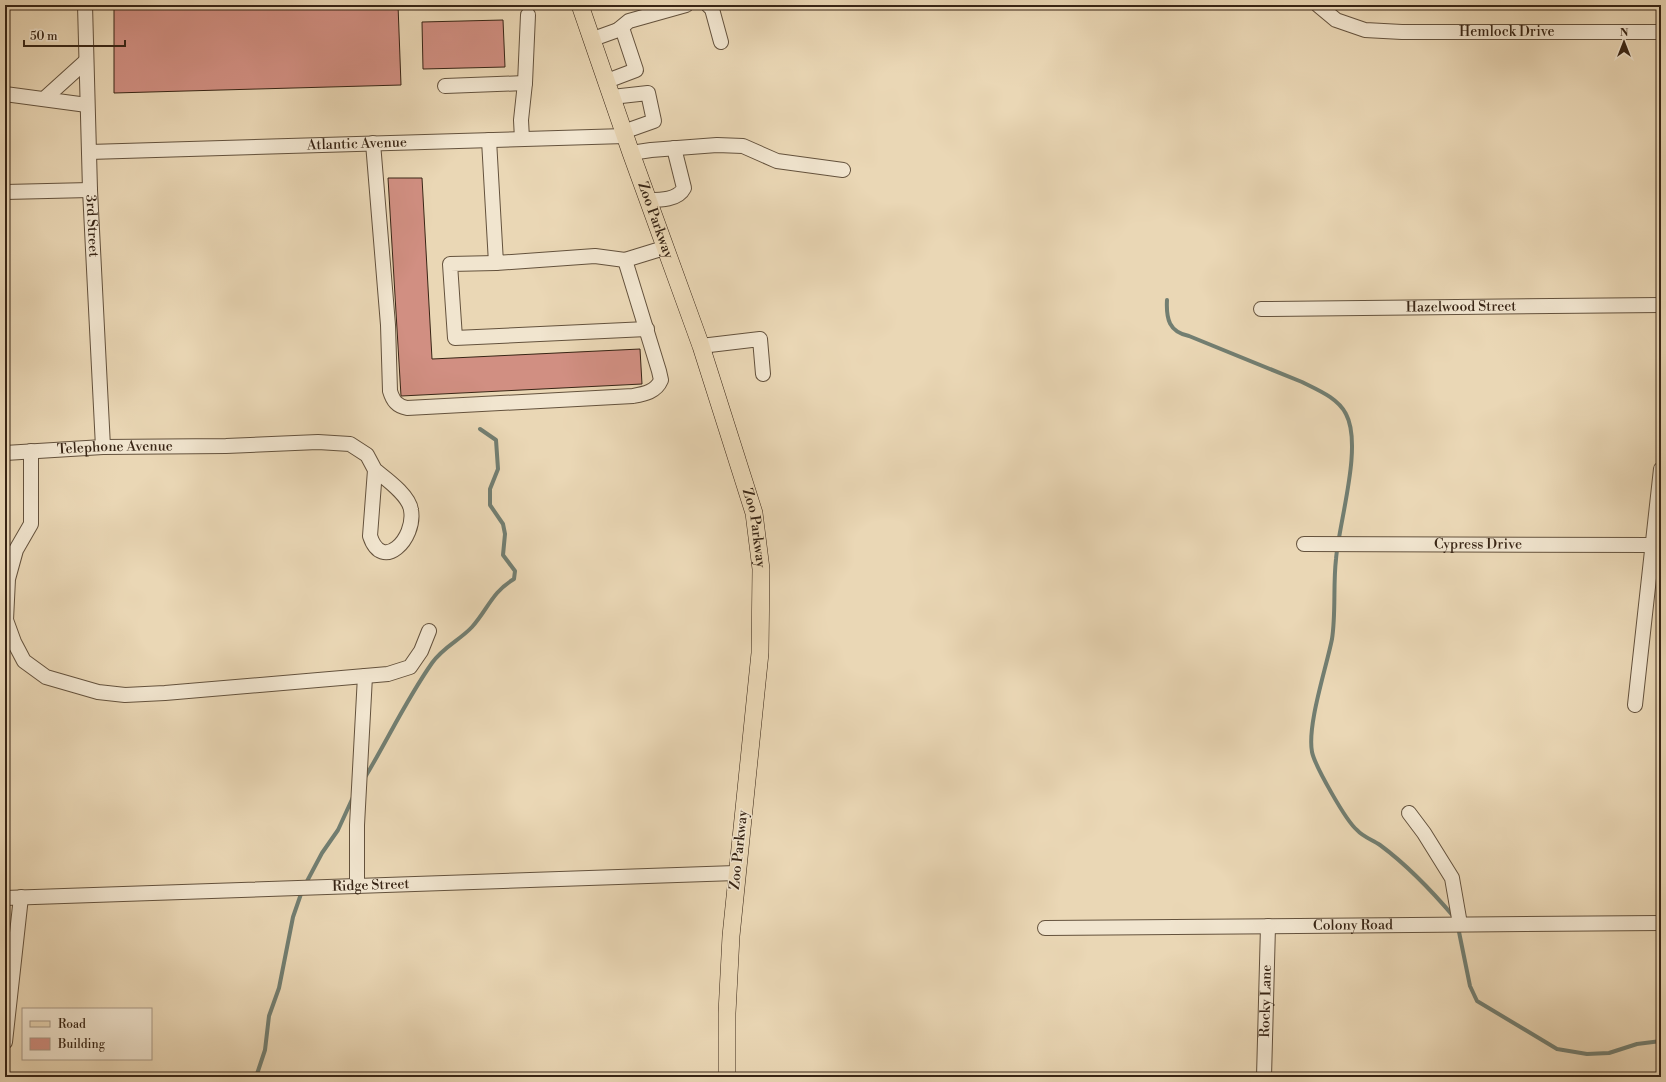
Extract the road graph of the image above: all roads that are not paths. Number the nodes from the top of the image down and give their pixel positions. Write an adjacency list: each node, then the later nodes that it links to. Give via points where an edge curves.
1 (85, 5): 11 (street, 3rd Street)
2 (580, 5): 9 (main road, Zoo Parkway)
3 (686, 5): 7 (street, via 629,21)
4 (708, 5): 10 (street, via 712,9)
5 (1318, 5): 8 (street, Hemlock Drive, via 1336,20 1365,30)
6 (528, 15): 13 (street)
7 (618, 30): 9 (street); 12 (street, via 623,31 636,70)
8 (1661, 32)
9 (593, 39): 12 (main road, Zoo Parkway)
10 (721, 42)
11 (86, 61): 17 (street); 18 (street, 3rd Street)
12 (607, 81): 16 (main road, Zoo Parkway)
13 (525, 83): 14 (street); 20 (street)
14 (445, 86)
15 (5, 94): 17 (street)
16 (612, 97): 19 (main road, Zoo Parkway); 19 (street, Atlantic Avenue, via 648,93 654,120)
17 (44, 99): 18 (street)
18 (87, 105): 24 (street, 3rd Street)
19 (624, 134): 20 (street, Atlantic Avenue); 25 (main road, Zoo Parkway)
20 (522, 139): 21 (street, Atlantic Avenue)
21 (489, 140): 22 (street, Atlantic Avenue); 32 (street)
22 (373, 144): 24 (street, Atlantic Avenue); 35 (street, via 388,325 390,391 398,406 407,408 645,394 654,389 661,380)
23 (674, 148): 25 (street); 26 (street, via 743,146 777,161); 29 (street, via 684,188 682,193 673,197)
24 (89, 152): 27 (street, 3rd Street)
25 (631, 153): 29 (main road, Zoo Parkway)
26 (843, 170)
27 (90, 190): 28 (street); 38 (street, 3rd Street)
28 (5, 192)
29 (649, 200): 30 (main road, Zoo Parkway)
30 (664, 248): 31 (street); 36 (main road, Zoo Parkway)
31 (625, 260): 32 (street, via 595,256); 35 (street)
32 (496, 263): 35 (street, via 450,264 455,338)
33 (1661, 304): 34 (street, Hazelwood Street)
34 (1261, 308)
35 (647, 329)
36 (701, 346): 37 (street, via 760,339); 49 (main road, Zoo Parkway, via 754,513 761,569 760,653)
37 (763, 374)
38 (103, 447): 39 (street, Telephone Avenue); 42 (street, Telephone Avenue, via 318,442 350,444 367,454)
39 (31, 451): 40 (street, Telephone Avenue); 46 (street, via 31,524 16,550 8,579 6,620 24,660 46,677 98,692 125,695)
40 (5, 453)
41 (1661, 469): 44 (street)
42 (375, 470): 42 (street, via 370,536 373,545 382,551 391,552 405,542 410,528 411,509 399,489)
43 (1304, 544): 44 (street, Cypress Drive)
44 (1652, 545): 47 (street)
45 (429, 631): 46 (street, via 421,651 410,668 388,674)
46 (365, 676): 50 (street, via 357,825)
47 (1635, 705)
48 (1408, 813): 54 (street, via 1424,833 1452,878)
49 (736, 873): 50 (street, Ridge Street); 58 (main road, Zoo Parkway, via 730,936)
50 (357, 886): 51 (street, Ridge Street)
51 (21, 897): 52 (street, Ridge Street); 57 (street)
52 (5, 898)
53 (1661, 923): 54 (street, Colony Road)
54 (1460, 924): 55 (street, Colony Road)
55 (1268, 926): 56 (street, Colony Road); 59 (street, Rocky Lane)
56 (1045, 928)
57 (5, 1042)
58 (727, 1077)
59 (1264, 1077)

